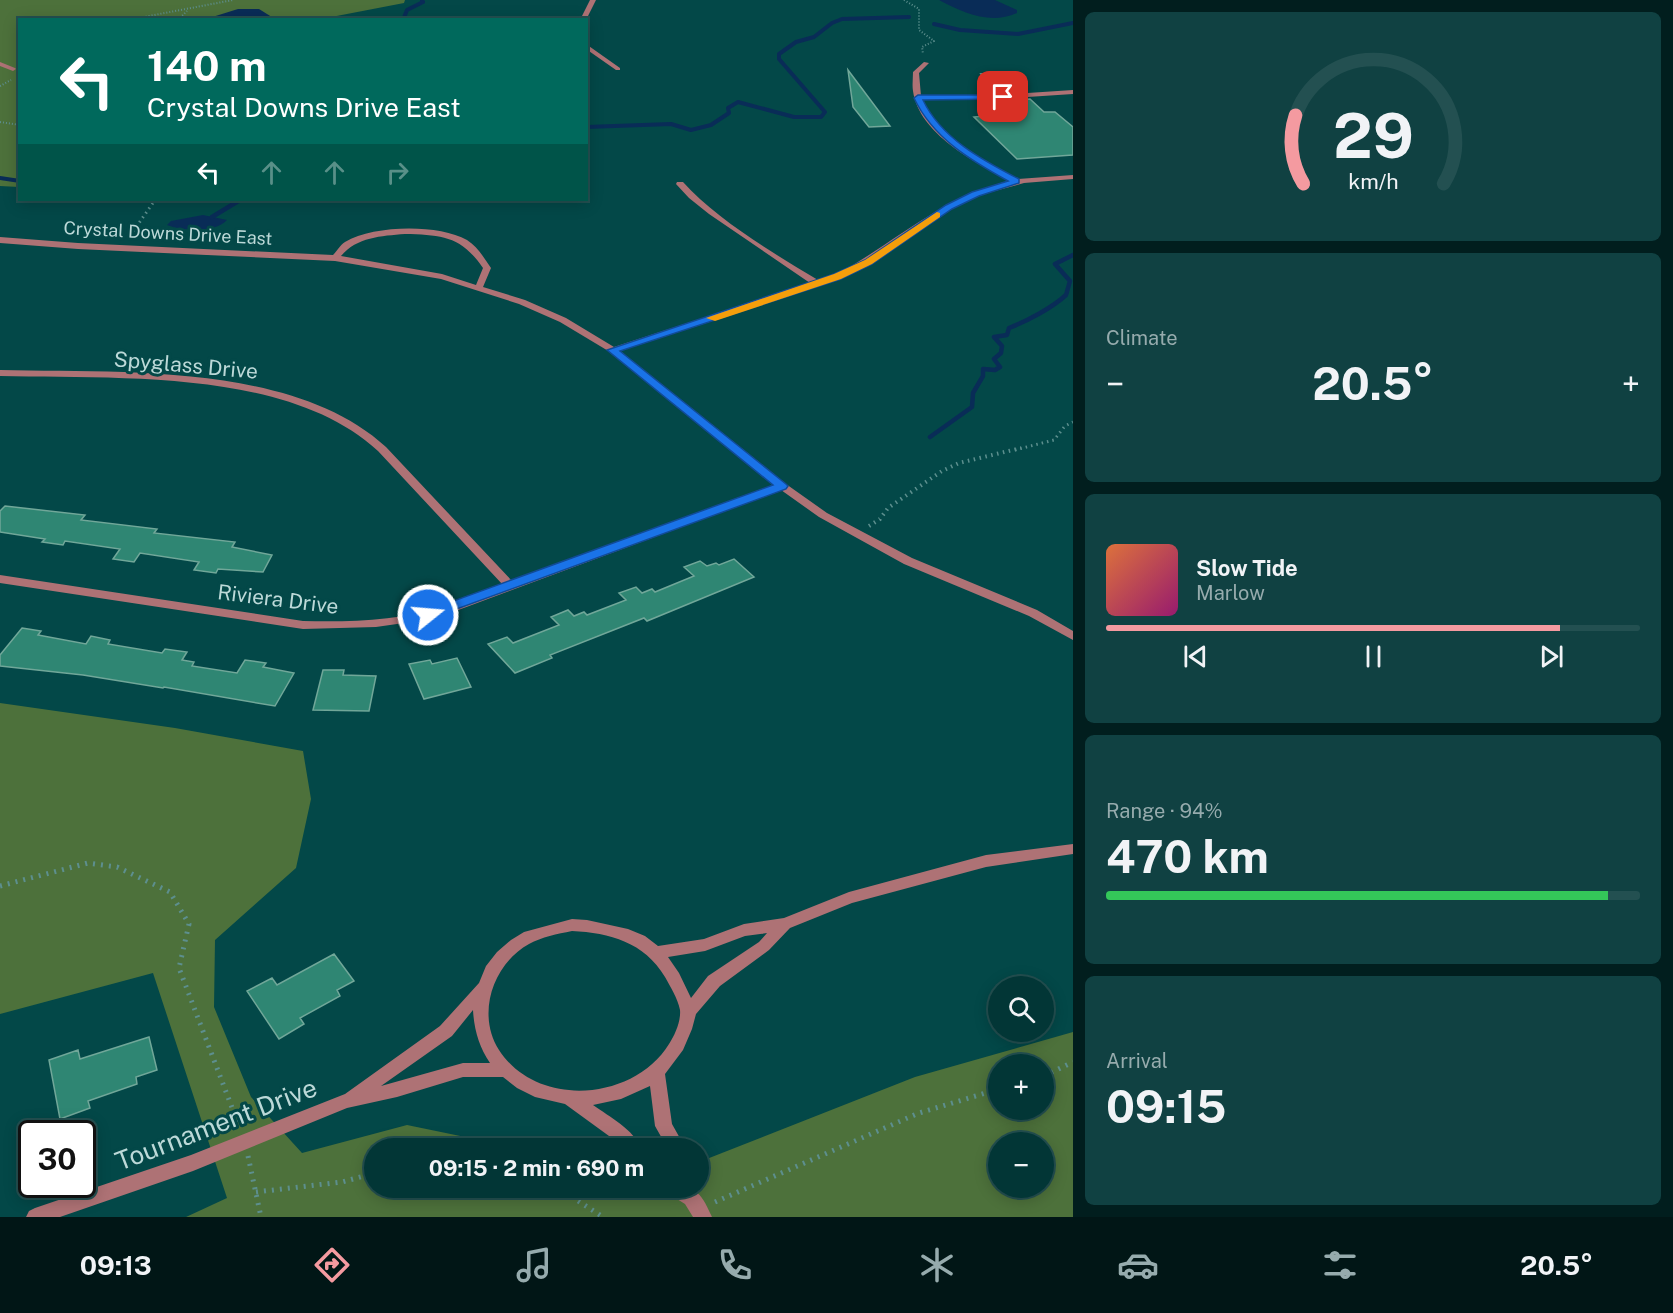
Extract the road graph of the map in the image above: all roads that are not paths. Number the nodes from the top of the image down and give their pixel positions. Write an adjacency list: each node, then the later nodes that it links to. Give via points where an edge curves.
1 (593, 0): 2 (street)
2 (584, 18)
3 (588, 47): 7 (street)
4 (926, 63): 9 (street, via 916,72)
5 (0, 64): 6 (lane)
6 (14, 69)
7 (618, 69)
8 (1073, 92): 9 (street)
9 (918, 98): 11 (street, via 942,133 982,163)
10 (1073, 177): 11 (street)
11 (1015, 181): 16 (street, via 975,194 868,262)
12 (680, 184): 16 (street, via 715,215)
13 (5, 240): 14 (street); 15 (street, Crystal Downs Drive East)
14 (0, 251)
15 (335, 258): 17 (street, Crystal Downs Drive East, via 406,269); 17 (street, via 348,244 380,234 438,234 462,241 477,252 487,268)
16 (818, 284): 18 (street)
17 (480, 287): 18 (street, Crystal Downs Drive East, via 562,320)
18 (613, 350): 20 (street, Crystal Downs Drive East)
19 (0, 373): 22 (street, Spyglass Drive, via 213,383 292,399 331,414 365,435 393,461)
20 (782, 486): 22 (street, Riviera Drive); 23 (street, Crystal Downs Drive East, via 908,561 1033,613)
21 (0, 579): 22 (street, Riviera Drive, via 303,625 353,626 406,621)
22 (510, 586)
23 (1073, 636)
24 (1073, 849): 25 (street, via 986,861 849,898)
25 (785, 924): 26 (street, via 744,930 705,945); 28 (street, via 764,946 714,981)
26 (656, 953): 27 (street, via 632,936 603,927 572,925 542,931 516,944 495,964); 28 (street, via 674,976)
27 (482, 988): 29 (street, via 479,1016 486,1043); 32 (street, Tournament Drive, via 446,1031)
28 (688, 1011): 30 (street, via 682,1035 667,1062)
29 (506, 1070): 31 (street, via 535,1089); 32 (street, Tournament Drive, via 463,1070)
30 (656, 1072): 31 (street, via 642,1084 608,1097); 34 (street, via 663,1126)
31 (571, 1099): 33 (street)
32 (346, 1101): 35 (street, Tournament Drive, via 193,1163)
33 (623, 1138)
34 (670, 1138)
35 (35, 1217)

